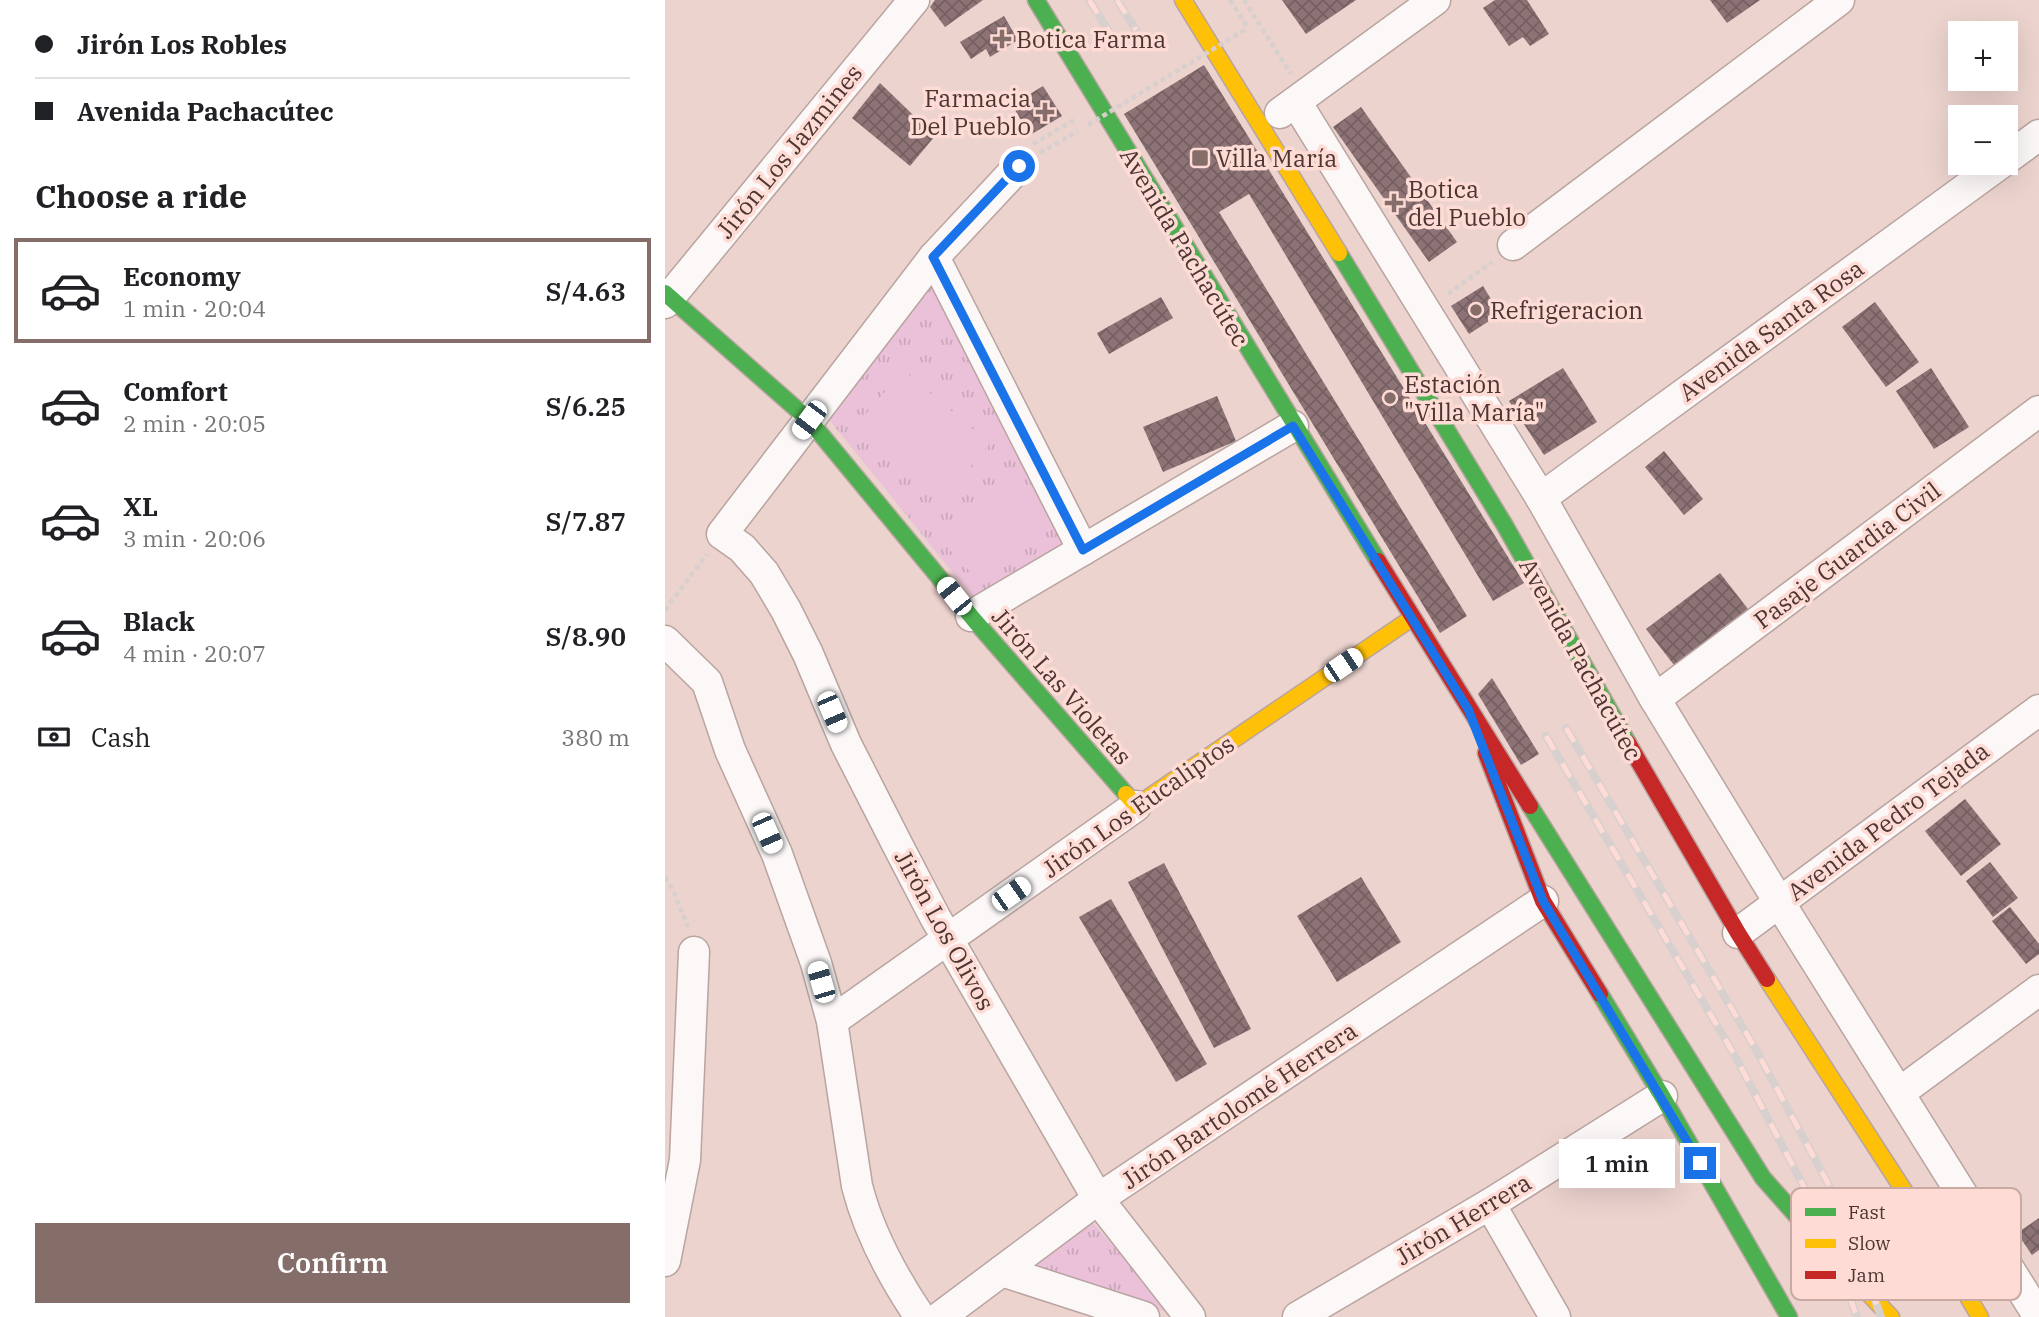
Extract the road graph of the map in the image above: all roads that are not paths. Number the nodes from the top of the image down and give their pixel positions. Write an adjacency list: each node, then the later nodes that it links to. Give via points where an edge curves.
1 (914, 0): 14 (street, Jirón Los Jazmines)
2 (1036, 0): 17 (main road, Avenida Pachacútec)
3 (1183, 0): 7 (main road, Avenida Pachacútec)
4 (1436, 0): 6 (street)
5 (1839, 0): 12 (street)
6 (1300, 99): 7 (street); 18 (street, Avenida Pachacútec)
7 (1262, 127): 29 (main road, Avenida Pachacútec, via 1504,524)
8 (2039, 135): 9 (street, Avenida Santa Rosa)
9 (2018, 150)
10 (1019, 166): 13 (street)
11 (1984, 175): 18 (street, Avenida Santa Rosa)
12 (1513, 245)
13 (933, 257): 16 (street); 19 (street)
14 (666, 297): 16 (main road, Jirón Las Violetas)
15 (2039, 411): 23 (street, Pasaje Guardia Civil)
16 (809, 420): 20 (main road, Jirón Las Violetas); 30 (street, Jirón Los Olivos, via 722,534 764,573 786,610 870,792)
17 (1293, 426): 19 (street); 21 (main road, Avenida Pachacútec)
18 (1541, 498): 23 (street, Avenida Pachacútec)
19 (1083, 550): 20 (street)
20 (971, 616): 26 (main road, Jirón Las Violetas)
21 (1412, 618): 24 (main road, Avenida Pachacútec); 26 (main road, Jirón Los Eucaliptos)
22 (665, 641): 33 (street, via 707,682 730,750 777,854)
23 (1655, 699): 28 (street, Avenida Pachacútec)
24 (1468, 709): 27 (main road, Avenida Pachacútec); 40 (main road, Avenida Pachacútec, via 1763,1178)
25 (2039, 709): 28 (street, Avenida Pedro Tejada)
26 (1136, 806): 30 (street, Jirón Los Eucaliptos)
27 (1543, 901): 35 (main road, Avenida Pachacútec); 38 (street, Jirón Bartolomé Herrera)
28 (1779, 902): 29 (street, Avenida Pedro Tejada); 34 (street, Avenida Pachacútec)
29 (1738, 933): 36 (main road, Avenida Pachacútec)
30 (949, 939): 33 (street, Jirón Los Eucaliptos); 38 (street, Jirón Los Olivos)
31 (694, 952): 41 (street, via 685,1160)
32 (2039, 990): 34 (street)
33 (832, 1021): 48 (street, via 862,1207 901,1289)
34 (1899, 1093): 37 (street, Avenida Pachacútec)
35 (1662, 1096): 39 (street, Jirón Herrera); 54 (main road, Avenida Pachacútec)
36 (1902, 1188)
37 (1960, 1188)
38 (1098, 1199): 42 (street, Jirón Bartolomé Herrera); 51 (street, Jirón Los Olivos)
39 (1490, 1204): 52 (street, Jirón Herrera); 53 (street)
40 (1791, 1212)
41 (665, 1261)
42 (1002, 1271): 46 (street, Jirón Bartolomé Herrera); 50 (street)
43 (2021, 1284): 47 (street, Avenida Pachacútec)
44 (1875, 1300): 55 (main road, Avenida Pachacútec)
45 (1970, 1300): 56 (main road, Avenida Pachacútec)
46 (968, 1305): 49 (street, Jirón Bartolomé Herrera)
47 (2036, 1307)
48 (920, 1317)
49 (940, 1317)
50 (1144, 1317)
51 (1190, 1317)
52 (1298, 1317)
53 (1555, 1317)
54 (1789, 1317)
55 (1891, 1317)
56 (1980, 1317)

